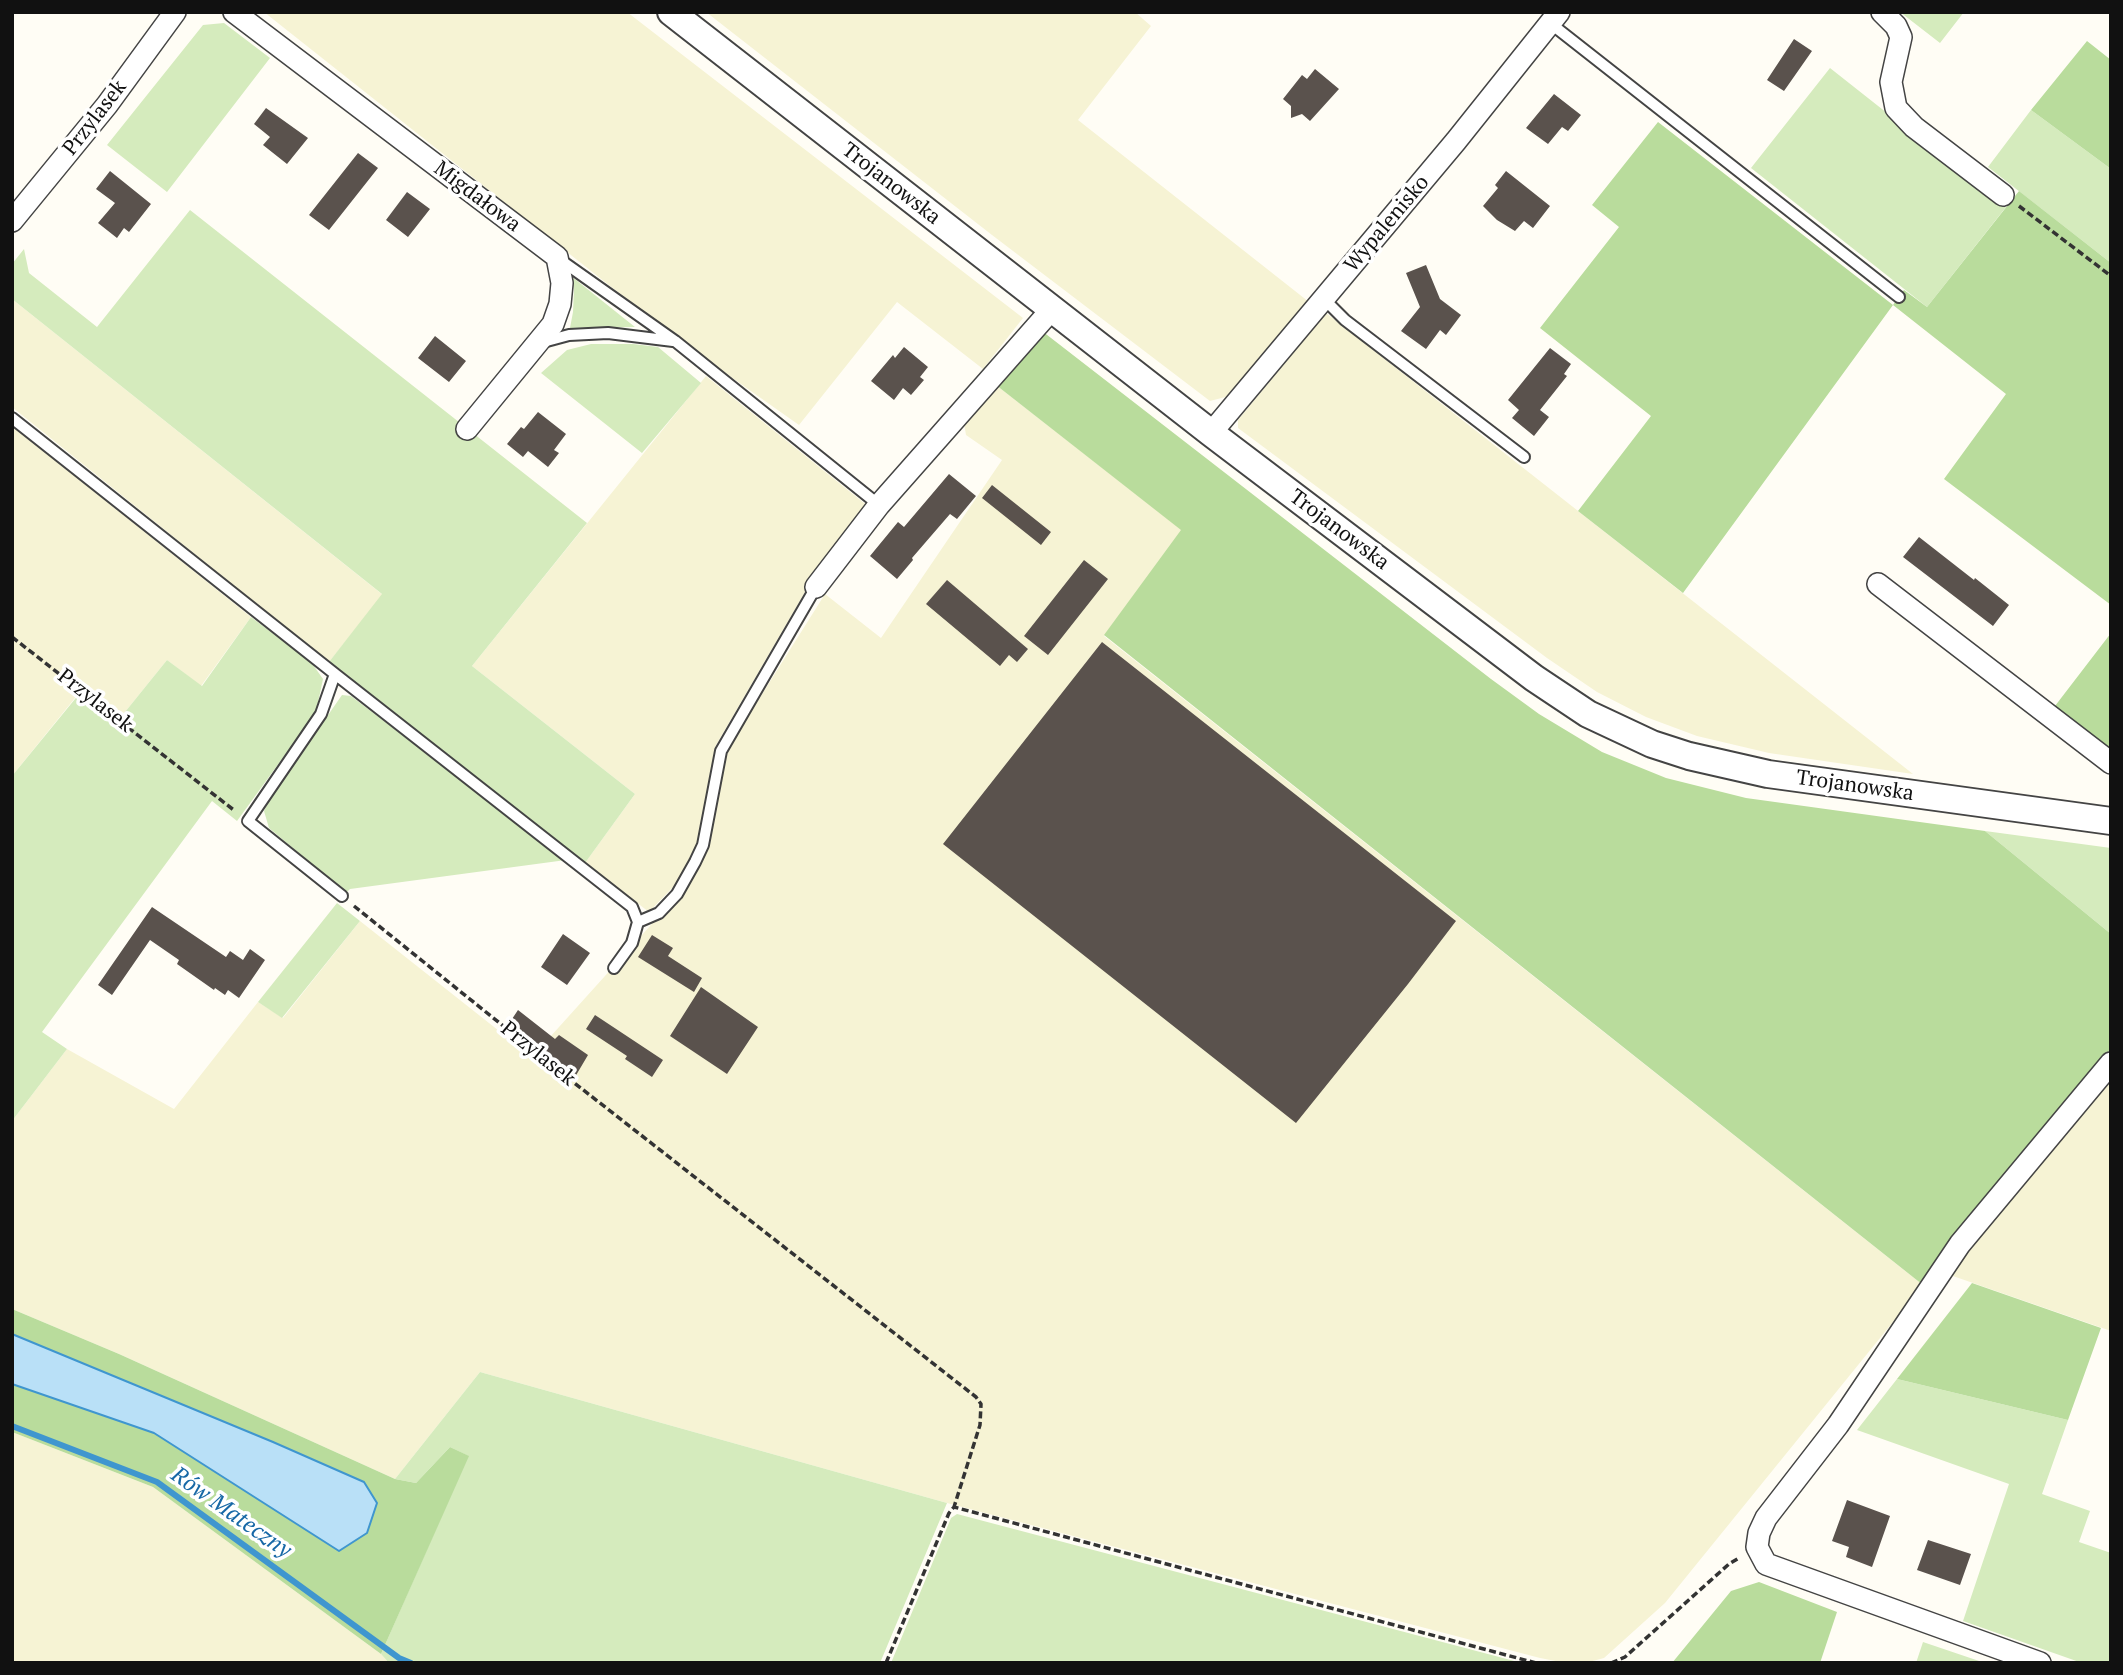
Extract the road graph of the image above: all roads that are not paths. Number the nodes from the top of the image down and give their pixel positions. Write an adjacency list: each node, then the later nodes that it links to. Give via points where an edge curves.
1 (175, 12): 7 (street, Przylasek, via 107,105)
2 (234, 12): 8 (street, Migdałowa)
3 (671, 12): 11 (street, Trojanowska)
4 (1882, 12): 6 (street, via 1901,37 1891,82 1896,108)
5 (1554, 18): 9 (lane); 10 (street, Wypalenisko)
6 (2003, 195)
7 (12, 220)
8 (556, 257): 12 (lane); 13 (street, via 562,283 560,304 553,324)
9 (1899, 297)
10 (1324, 299): 16 (street, Wypalenisko); 17 (lane)
11 (1052, 309): 16 (street, Trojanowska); 18 (street)
12 (675, 341): 13 (lane, via 608,333 569,335); 18 (lane)
13 (536, 345): 15 (street)
14 (12, 418): 21 (lane)
15 (467, 429)
16 (1211, 433): 23 (street, Trojanowska, via 1534,678 1588,714 1652,744 1768,774)
17 (1524, 457)
18 (879, 506): 20 (street)
19 (1878, 584): 22 (street)
20 (816, 587): 25 (lane, via 721,751 703,845 695,862 677,894 659,913)
21 (335, 674): 24 (lane, via 321,715 248,821); 25 (lane, via 632,907)
22 (2111, 763)
23 (2111, 821)
24 (342, 896)
25 (638, 922): 26 (lane, via 632,943)
26 (614, 968)
27 (2111, 1063): 28 (street, via 1960,1244 1838,1425 1766,1518 1757,1547 1766,1564)
28 (2040, 1663)

